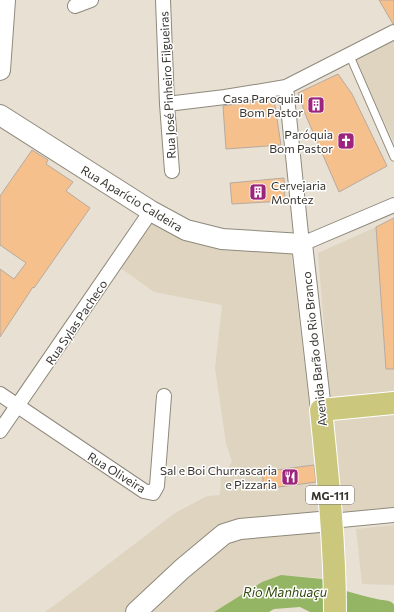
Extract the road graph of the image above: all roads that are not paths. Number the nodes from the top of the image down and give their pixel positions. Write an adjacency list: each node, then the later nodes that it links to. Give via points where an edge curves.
1 (5, 0): 7 (street)
2 (91, 0): 4 (street)
3 (163, 0): 9 (street, Rua José Pinheiro Filgueiras)
4 (76, 6)
5 (394, 32): 6 (street)
6 (349, 54): 8 (street); 11 (lane)
7 (0, 70)
8 (286, 88): 9 (street); 15 (street, Avenida Barão do Rio Branco)
9 (167, 104): 12 (street, Rua José Pinheiro Filgueiras)
10 (0, 114): 14 (street, Rua Aparício Caldeira)
11 (394, 157)
12 (172, 171)
13 (394, 205): 15 (street)
14 (151, 211): 15 (street, Rua Aparício Caldeira, via 186,230 222,239); 19 (street, Rua Sylas Pacheco)
15 (302, 244): 20 (street, Avenida Barão do Rio Branco)
16 (0, 394): 19 (street, Rua Oliveira)
17 (164, 396): 19 (street, Rua Oliveira, via 157,486 153,493 144,491)
18 (394, 403): 20 (main road)
19 (18, 406): 21 (street, Rua Sylas Pacheco)
20 (321, 410): 23 (main road, Avenida Barão do Rio Branco / MG-111)
21 (0, 432)
22 (394, 515): 23 (street)
23 (331, 521): 24 (street, via 240,529 224,534); 25 (main road, Avenida Barão do Rio Branco / MG-111)
24 (136, 612)
25 (336, 612)

